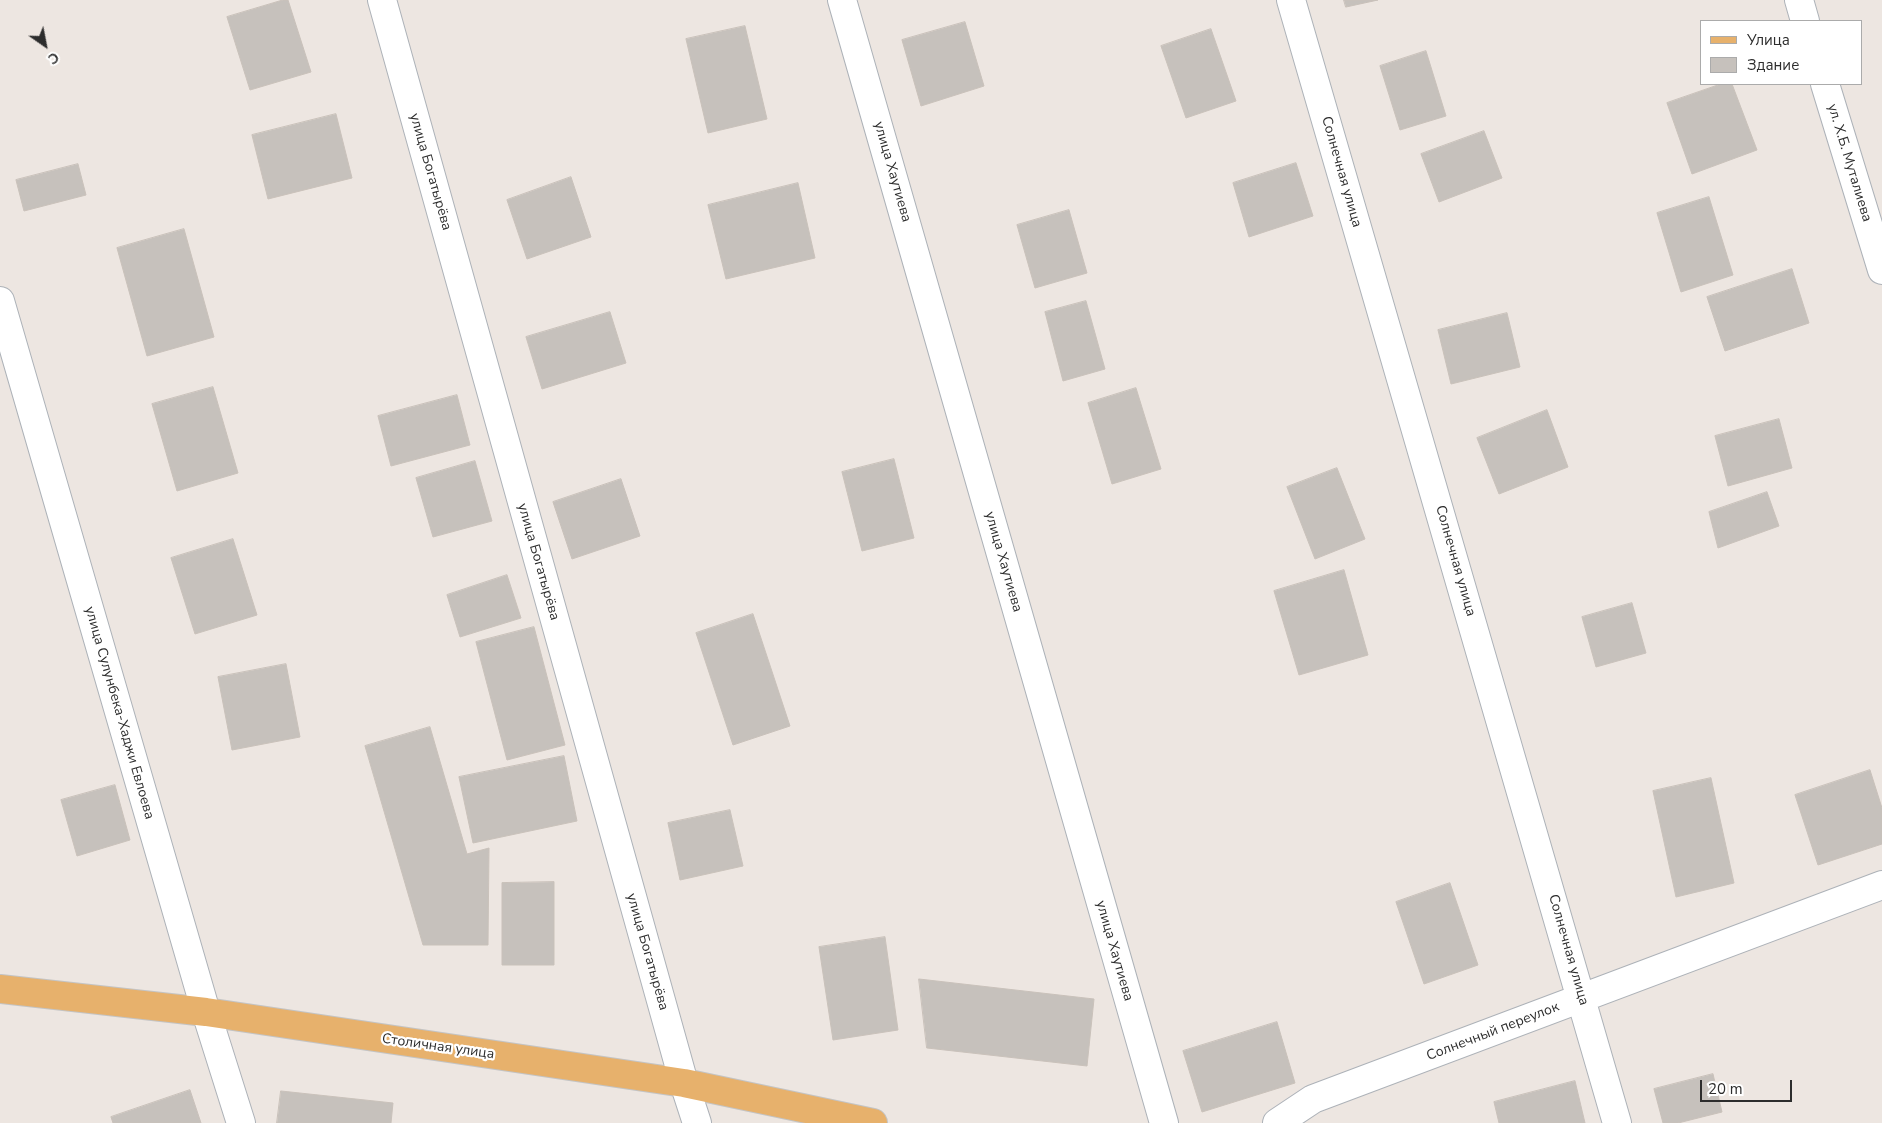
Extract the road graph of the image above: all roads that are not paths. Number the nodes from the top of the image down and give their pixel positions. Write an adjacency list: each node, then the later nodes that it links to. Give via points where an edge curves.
1 (382, 0): 13 (street, улица Богатырёва)
2 (842, 0): 17 (street, улица Хаутиева)
3 (1291, 0): 11 (street, Солнечная улица)
4 (1799, 0): 5 (street)
5 (1805, 20)
6 (1824, 85): 7 (street, ул. Х.Б. Муталиева)
7 (1882, 270)
8 (0, 302): 12 (street, улица Сулунбека-Хаджи Евлоева)
9 (1882, 885): 11 (street, Солнечный переулок)
10 (0, 989): 12 (main road, Столичная улица)
11 (1582, 998): 18 (street, Солнечный переулок, via 1312,1099); 19 (street, Солнечная улица)
12 (206, 1012): 13 (main road, Столичная улица); 14 (street, улица Сулунбека-Хаджи Евлоева)
13 (684, 1083): 15 (street, улица Богатырёва); 16 (main road, Столичная улица)
14 (241, 1123)
15 (697, 1123)
16 (873, 1123)
17 (1164, 1123)
18 (1277, 1123)
19 (1617, 1123)

